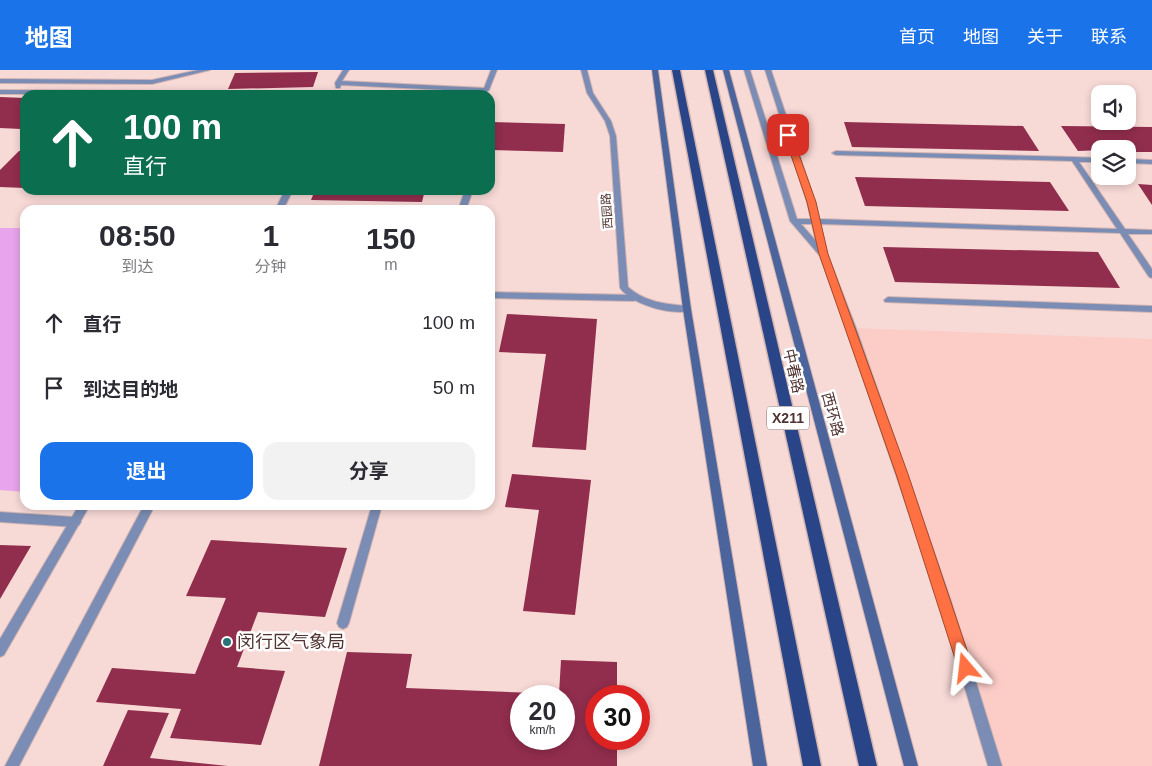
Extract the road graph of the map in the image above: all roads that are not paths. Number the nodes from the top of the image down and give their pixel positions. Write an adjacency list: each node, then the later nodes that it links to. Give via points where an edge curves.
1 (207, 70): 11 (street, via 152,82)
2 (346, 70): 12 (street)
3 (494, 70): 12 (street, via 486,90)
4 (584, 70): 28 (street, 西园路, via 590,93 613,136 624,288)
5 (655, 70): 31 (main road)
6 (676, 70): 41 (main road, X211)
7 (709, 70): 42 (main road, 中春路 / X211)
8 (726, 70): 43 (main road, 西环路)
9 (747, 70): 21 (street)
10 (768, 70): 22 (street)
11 (0, 81)
12 (338, 83): 13 (street)
13 (338, 90)
14 (0, 92): 15 (street)
15 (20, 92)
16 (836, 153): 17 (street)
17 (1074, 160): 18 (street); 23 (street)
18 (1091, 160)
19 (1136, 161): 20 (street)
20 (1152, 162)
21 (794, 221): 22 (street); 25 (street)
22 (817, 221): 23 (street); 25 (street)
23 (1122, 231): 24 (street); 26 (street)
24 (1152, 232)
25 (824, 254): 44 (street, via 942,592)
26 (1152, 275)
27 (495, 294): 28 (street)
28 (634, 298): 31 (street)
29 (888, 300): 30 (street)
30 (1152, 309)
31 (687, 310): 40 (main road)
32 (82, 510): 36 (street)
33 (147, 510): 39 (street)
34 (375, 510): 37 (street)
35 (0, 517): 36 (street)
36 (75, 522): 38 (street)
37 (343, 623)
38 (0, 651)
39 (12, 766)
40 (760, 766)
41 (812, 766)
42 (868, 766)
43 (911, 766)
44 (995, 766)

